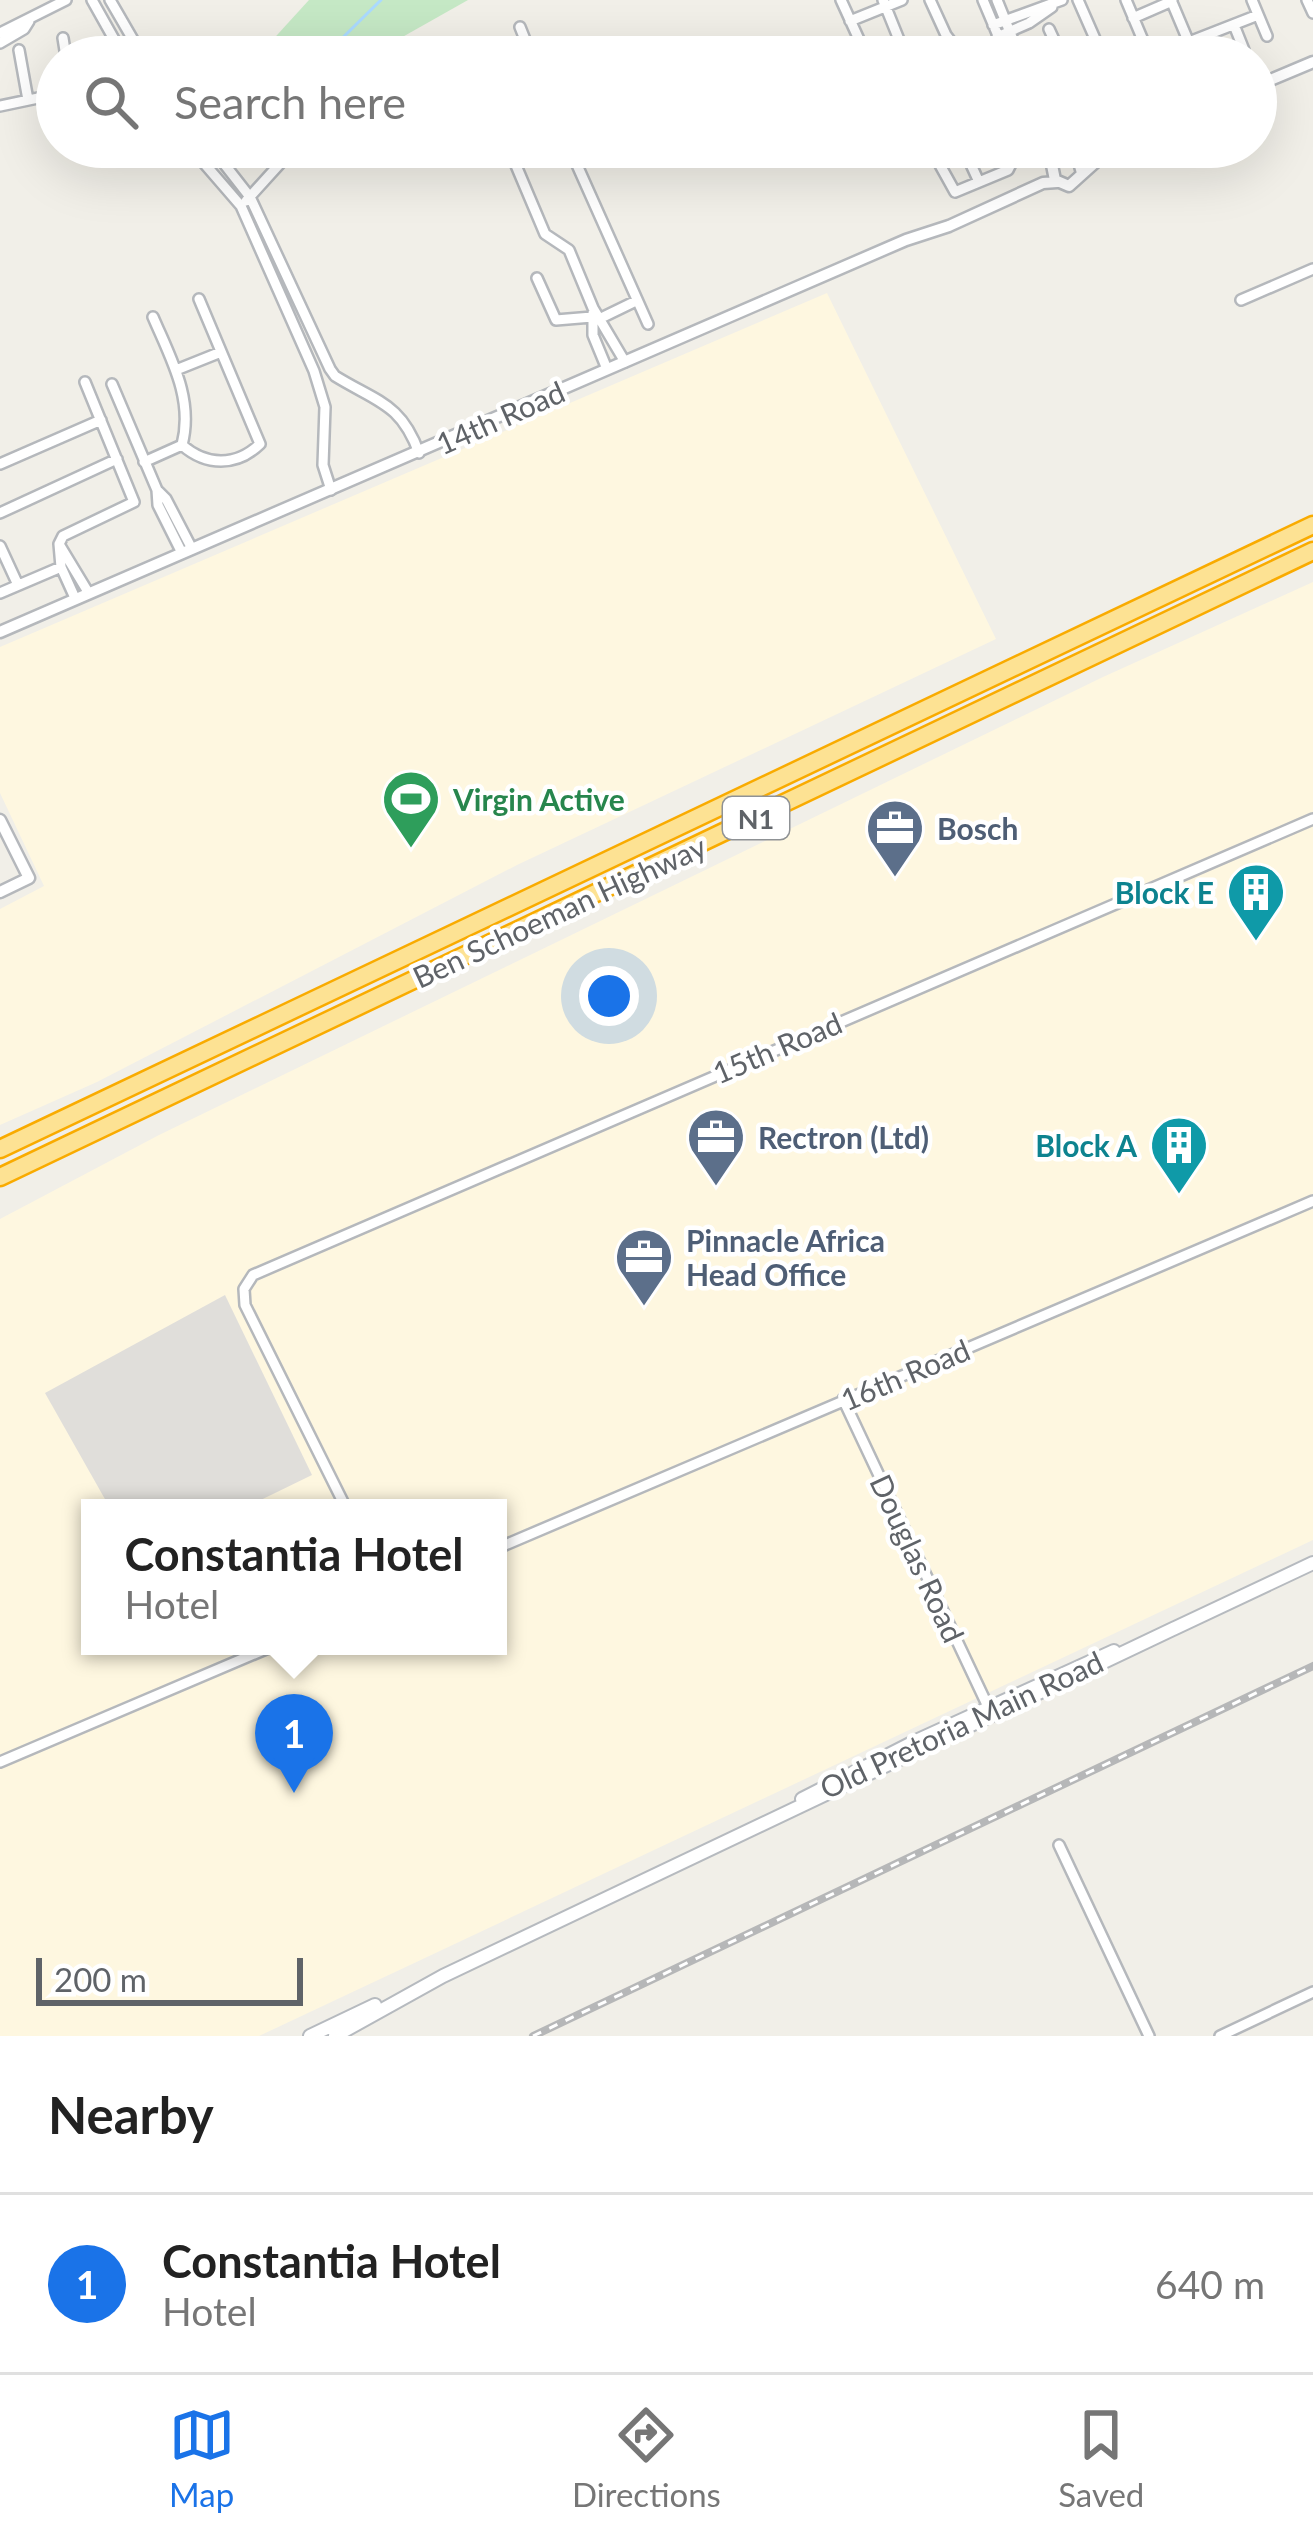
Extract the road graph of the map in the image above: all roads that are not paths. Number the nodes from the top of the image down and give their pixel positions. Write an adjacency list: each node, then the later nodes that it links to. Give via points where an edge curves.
1 (66, 0): 19 (street)
2 (92, 0): 26 (street)
3 (110, 0): 27 (street)
4 (841, 0): 20 (street)
5 (902, 0): 15 (street)
6 (930, 0): 31 (street)
7 (983, 0): 23 (street)
8 (997, 0): 23 (street)
9 (1078, 0): 35 (street)
10 (1126, 0): 18 (street)
11 (1172, 0): 18 (street); 37 (street)
12 (1252, 0): 17 (street)
13 (1307, 0): 16 (street)
14 (1059, 2): 23 (street, via 1030,23)
15 (885, 4): 20 (street); 30 (street)
16 (1313, 13)
17 (1258, 15): 21 (street); 40 (street)
18 (1133, 18): 36 (street)
19 (29, 21): 25 (street); 41 (street)
20 (850, 21): 29 (street)
21 (1234, 25): 38 (street); 39 (street)
22 (520, 27): 28 (street)
23 (1001, 29): 32 (street); 33 (street)
24 (1049, 29): 34 (street)
25 (0, 33)
26 (112, 36)
27 (131, 36)
28 (524, 36)
29 (857, 36)
30 (898, 36)
31 (947, 36)
32 (1002, 36)
33 (1006, 36)
34 (1052, 36)
35 (1093, 36)
36 (1141, 36)
37 (1187, 36)
38 (1205, 36)
39 (1238, 36)
40 (1267, 36)
41 (0, 43)
42 (19, 50): 46 (street)
43 (1313, 65): 44 (street)
44 (1277, 80)
45 (36, 98): 46 (street)
46 (28, 100): 47 (street)
47 (0, 106)
48 (208, 168): 64 (street)
49 (227, 168): 63 (street)
50 (276, 168): 63 (street)
51 (517, 168): 71 (street, via 545,234 569,250)
52 (578, 168): 70 (street)
53 (940, 168): 61 (street, via 952,191)
54 (973, 168): 61 (street)
55 (1008, 168): 61 (street)
56 (1050, 168): 65 (street, 14th Road)
57 (1059, 168): 62 (street)
58 (1076, 168): 60 (street)
59 (1088, 168): 60 (street)
60 (1082, 173): 62 (street, 14th Road, via 1074,184)
61 (979, 182)
62 (1057, 182): 65 (street, 14th Road)
63 (250, 197): 64 (street); 82 (street, via 330,369 394,408)
64 (241, 206): 86 (street, via 320,389)
65 (925, 232): 75 (street, 14th Road)
66 (1313, 269): 69 (street)
67 (537, 278): 71 (street, via 556,320)
68 (199, 299): 74 (street)
69 (1241, 300)
70 (636, 301): 71 (street); 73 (street)
71 (595, 314): 75 (street); 76 (street, via 593,335)
72 (153, 317): 77 (street)
73 (648, 323)
74 (221, 352): 77 (street); 81 (street, via 259,447 222,463)
75 (625, 362): 76 (street, 14th Road)
76 (607, 369): 82 (street, 14th Road)
77 (176, 370): 81 (street, via 188,414)
78 (85, 382): 80 (street)
79 (112, 384): 84 (street)
80 (101, 420): 83 (street); 85 (street)
81 (182, 445): 84 (street)
82 (419, 453): 86 (street, 14th Road)
83 (117, 459): 87 (street); 89 (street, via 134,502)
84 (144, 462): 91 (street)
85 (0, 464)
86 (331, 490): 91 (street, 14th Road)
87 (0, 513)
88 (1313, 525): 102 (highway, Ben Schoeman Highway / N1)
89 (59, 544): 93 (street); 95 (street)
90 (0, 546): 94 (street)
91 (186, 549): 95 (street, 14th Road)
92 (1313, 551): 103 (highway, Ben Schoeman Highway / N1)
93 (63, 573): 94 (street); 97 (street)
94 (18, 585): 96 (street)
95 (88, 592): 97 (street, 14th Road)
96 (0, 593)
97 (75, 598): 98 (street, 14th Road)
98 (0, 632)
99 (1313, 818): 110 (street, 15th Road, via 253,1275 245,1305)
100 (0, 820): 101 (street, via 29,878)
101 (0, 892)
102 (222, 1042): 104 (highway, via 167,1057); 105 (highway, Ben Schoeman Highway / N1)
103 (123, 1119): 106 (highway, Ben Schoeman Highway / N1); 107 (highway)
104 (0, 1137)
105 (0, 1149)
106 (0, 1177)
107 (0, 1188)
108 (1313, 1201): 109 (street, 16th Road)
109 (843, 1399): 111 (street, 16th Road); 114 (street, Douglas Road)
110 (342, 1499)
111 (507, 1544)
112 (1313, 1564): 114 (main road, Old Pretoria Main Road)
113 (252, 1655): 115 (street)
114 (991, 1713): 117 (main road, Old Pretoria Main Road, via 864,1767)
115 (0, 1762)
116 (1059, 1845): 121 (street)
117 (442, 1976): 119 (main road, Old Pretoria Main Road); 120 (main road, Old Pretoria Main Road)
118 (1313, 1992): 122 (street)
119 (310, 2036)
120 (335, 2036)
121 (1149, 2036)
122 (1220, 2036)

